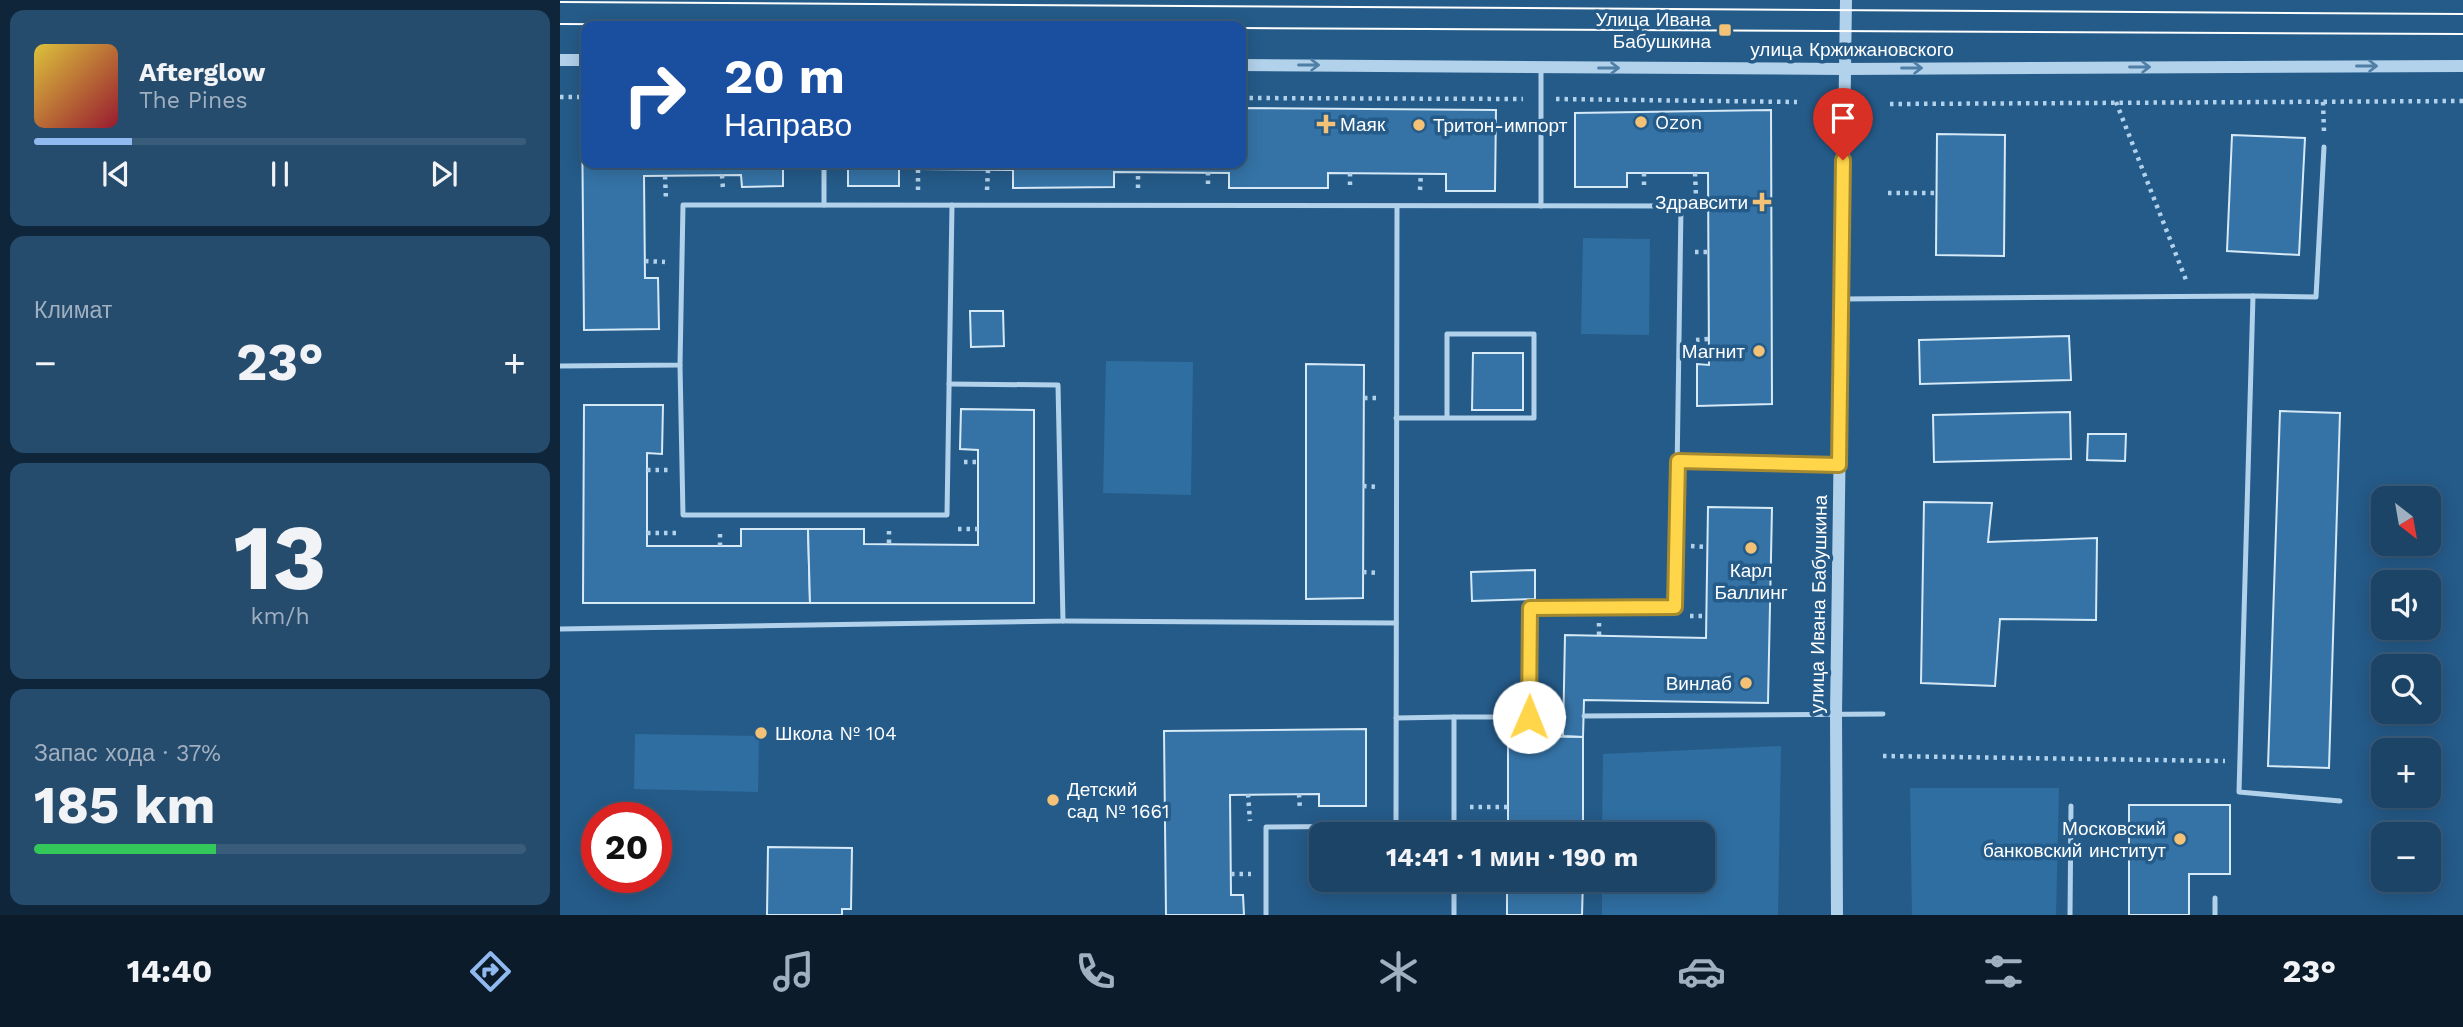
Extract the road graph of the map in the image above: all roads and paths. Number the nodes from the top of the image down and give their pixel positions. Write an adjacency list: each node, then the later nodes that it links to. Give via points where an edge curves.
1 (1846, 0): 7 (street, улица Ивана Бабушкина)
2 (560, 60): 3 (street)
3 (581, 60)
4 (1246, 65): 6 (street, улица Кржижановского, one-way to 6)
5 (2463, 66): 7 (street, улица Кржижановского, one-way to 5)
6 (1541, 67): 7 (street, улица Кржижановского, one-way to 7); 11 (lane)
7 (1844, 69): 27 (street, улица Ивана Бабушкина)
8 (560, 97): 9 (path)
9 (581, 97)
10 (1246, 98): 11 (path)
11 (1542, 99): 12 (path); 24 (lane)
12 (1797, 102)
13 (2116, 102): 14 (path); 16 (path); 25 (path)
14 (2323, 102): 15 (path); 17 (path)
15 (2463, 102)
16 (1890, 104)
17 (2324, 147): 26 (lane, via 2316,297)
18 (824, 168): 21 (lane)
19 (1888, 193): 20 (path)
20 (1937, 193)
21 (824, 205): 22 (lane); 28 (lane, via 683,205)
22 (952, 205): 23 (lane); 30 (lane)
23 (1396, 206): 24 (lane); 31 (lane)
24 (1541, 206): 33 (lane, via 1681,206)
25 (2191, 294): 26 (lane); 27 (lane)
26 (2253, 296): 46 (lane)
27 (1841, 299): 34 (street, улица Ивана Бабушкина)
28 (680, 365): 29 (lane); 30 (lane, via 683,515 947,515)
29 (560, 366)
30 (949, 384): 35 (lane, via 1058,385)
31 (1396, 418): 32 (lane); 36 (lane)
32 (1447, 418): 32 (lane, via 1534,418 1534,334 1447,334)
33 (1678, 461): 34 (lane); 41 (lane, via 1675,607 1530,608)
34 (1839, 465): 38 (street, улица Ивана Бабушкина)
35 (1063, 621): 36 (lane); 37 (lane)
36 (1396, 623): 43 (lane)
37 (560, 629)
38 (1836, 714): 39 (lane); 40 (lane); 56 (street, улица Ивана Бабушкина)
39 (1883, 714)
40 (1584, 716)
41 (1529, 717): 42 (lane); 44 (lane)
42 (1564, 717)
43 (1396, 718): 44 (lane); 54 (lane, via 1396,826 1266,827)
44 (1454, 718): 48 (lane)
45 (1883, 756): 46 (path)
46 (2239, 762): 47 (lane, via 2239,792)
47 (2340, 801)
48 (1454, 806): 50 (path); 51 (lane)
49 (2071, 806): 57 (lane)
50 (1508, 807)
51 (1454, 822)
52 (1454, 892): 55 (lane)
53 (2215, 898): 58 (lane)
54 (1266, 915)
55 (1454, 915)
56 (1837, 915)
57 (2070, 915)
58 (2215, 915)

